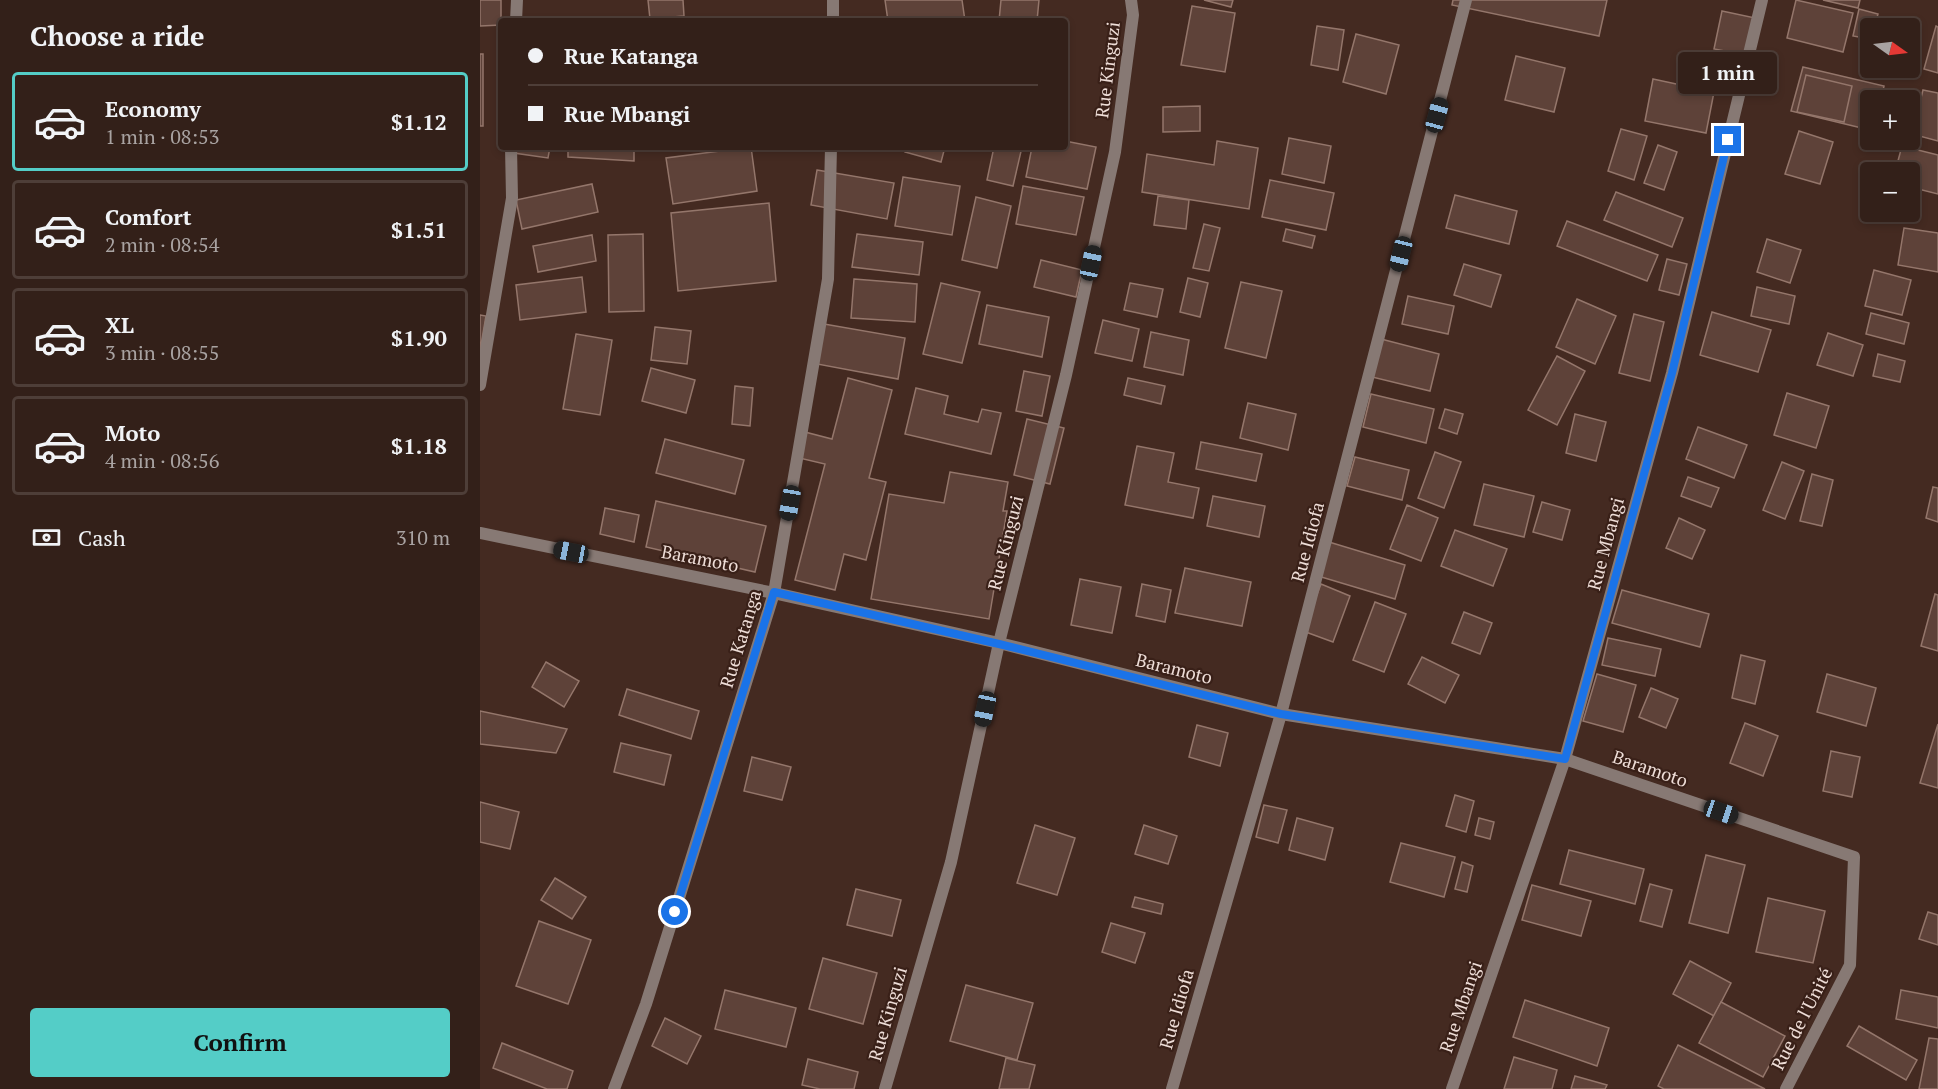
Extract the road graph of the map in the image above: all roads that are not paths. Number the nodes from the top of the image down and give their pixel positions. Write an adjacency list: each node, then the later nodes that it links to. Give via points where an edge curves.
1 (517, 0): 6 (street)
2 (833, 0): 7 (street)
3 (1131, 0): 13 (street, Rue Kinguzi, via 1133,15 1115,152 1066,375)
4 (1467, 0): 14 (street, Rue Idiofa)
5 (1762, 0): 15 (street, Rue Mbangi, via 1672,373)
6 (516, 18)
7 (833, 18)
8 (512, 150): 10 (street, via 512,198)
9 (831, 150): 12 (street, Rue Katanga, via 828,279)
10 (480, 385)
11 (480, 533): 12 (street, Baramoto)
12 (774, 592): 13 (street, Baramoto); 17 (street, Rue Katanga, via 646,1004)
13 (999, 644): 14 (street, Baramoto); 18 (street, Rue Kinguzi, via 951,862)
14 (1281, 714): 15 (street, Baramoto); 19 (street, Rue Idiofa)
15 (1565, 759): 16 (street, Baramoto); 20 (street, Rue Mbangi)
16 (1854, 857): 21 (street, Rue de l'Unité, via 1850,965)
17 (614, 1089)
18 (885, 1089)
19 (1172, 1089)
20 (1452, 1089)
21 (1786, 1089)

